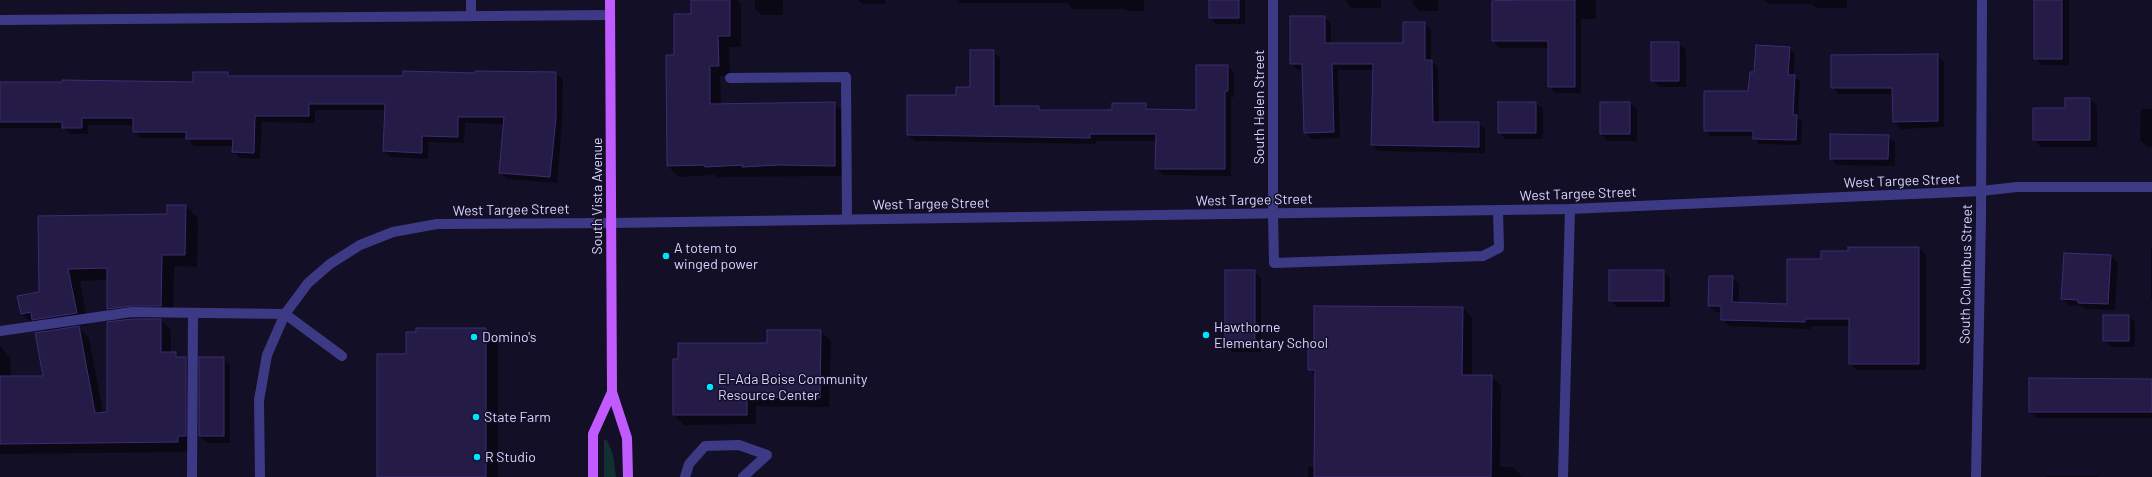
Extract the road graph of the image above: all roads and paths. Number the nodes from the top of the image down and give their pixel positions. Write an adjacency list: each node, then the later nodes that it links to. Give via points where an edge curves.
1 (471, 0): 6 (street)
2 (610, 0): 5 (main road, South Vista Avenue)
3 (1273, 0): 13 (street, South Helen Street)
4 (1982, 0): 10 (street, South Columbus Street)
5 (610, 15): 6 (street); 15 (main road, South Vista Avenue)
6 (471, 16): 7 (street)
7 (0, 20)
8 (730, 78): 14 (street, via 846,77)
9 (2152, 187): 10 (street, West Targee Street, via 2017,187)
10 (1981, 192): 11 (street, West Targee Street); 28 (street, South Columbus Street)
11 (1570, 209): 12 (street, West Targee Street); 27 (street)
12 (1498, 210): 13 (street, West Targee Street); 13 (street, South Helen Street, via 1499,248 1483,256 1274,263)
13 (1273, 214): 14 (street, West Targee Street)
14 (847, 219): 15 (street, West Targee Street)
15 (611, 223): 17 (street, West Targee Street, via 437,224 393,232 360,245 330,264 308,283); 20 (main road, South Vista Avenue)
16 (193, 313): 17 (street); 18 (street, via 132,312); 21 (street)
17 (285, 314): 19 (street); 22 (street, West Targee Street, via 267,355 260,400)
18 (0, 332)
19 (342, 356)
20 (612, 392): 23 (main road, South Vista Avenue, via 593,434); 24 (main road, South Vista Avenue, via 627,438)
21 (192, 477)
22 (260, 477)
23 (593, 477)
24 (628, 477)
25 (685, 477): 26 (street, via 689,464 706,446 740,444 767,455)
26 (743, 477)
27 (1563, 477)
28 (1976, 477)

